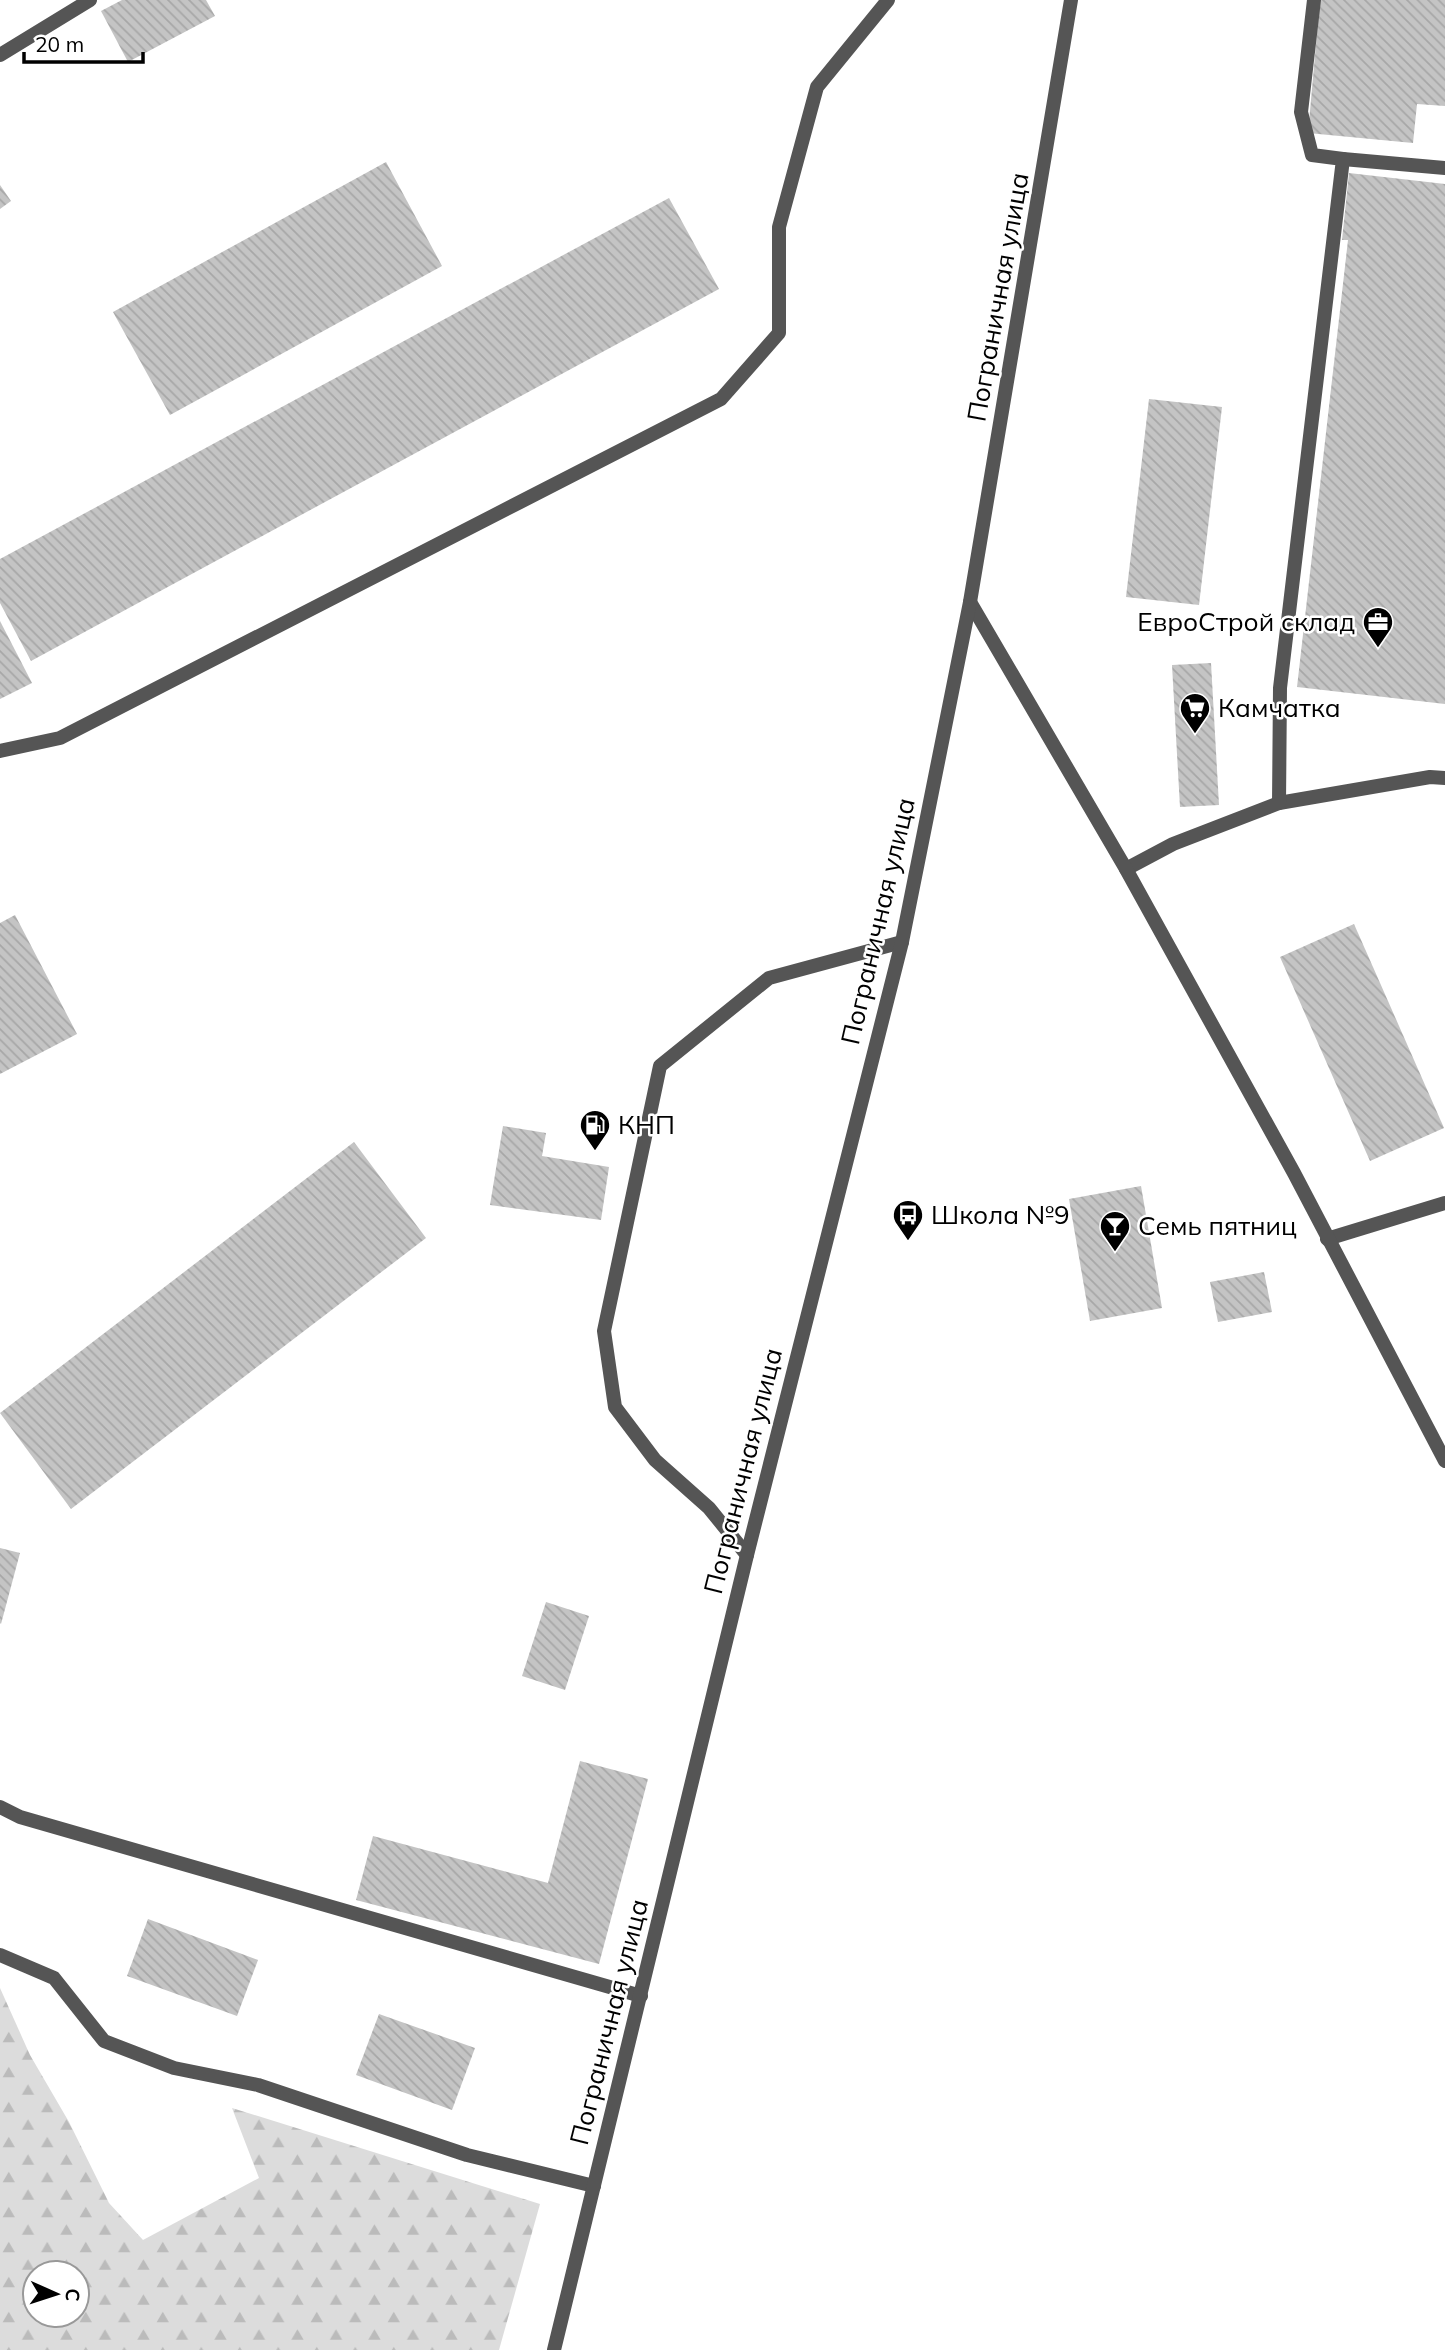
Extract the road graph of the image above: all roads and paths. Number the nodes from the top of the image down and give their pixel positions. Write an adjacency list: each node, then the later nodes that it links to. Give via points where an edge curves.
1 (90, 0): 5 (street)
2 (888, 0): 9 (street, via 817,87 779,227 779,333 721,398 60,737)
3 (1071, 0): 8 (street, Пограничная улица)
4 (1314, 0): 6 (street, via 1301,112 1312,155)
5 (0, 55)
6 (1343, 159): 7 (street); 11 (street, via 1280,688)
7 (1445, 168)
8 (970, 602): 12 (street); 13 (street, Пограничная улица)
9 (0, 751)
10 (1445, 778): 11 (street)
11 (1279, 803): 12 (street, via 1173,844)
12 (1126, 869): 15 (street)
13 (902, 943): 17 (street, Пограничная улица); 17 (street, via 769,978 660,1066 604,1331 615,1407 655,1460 709,1508)
14 (1445, 1203): 15 (street)
15 (1327, 1240): 16 (street)
16 (1445, 1461)
17 (747, 1555): 20 (street, Пограничная улица)
18 (0, 1807): 20 (street, via 20,1817)
19 (0, 1955): 21 (street, via 54,1978 104,2041 174,2068 258,2085 467,2155)
20 (640, 1996): 21 (street, Пограничная улица)
21 (594, 2186): 22 (street, Пограничная улица)
22 (554, 2350)

